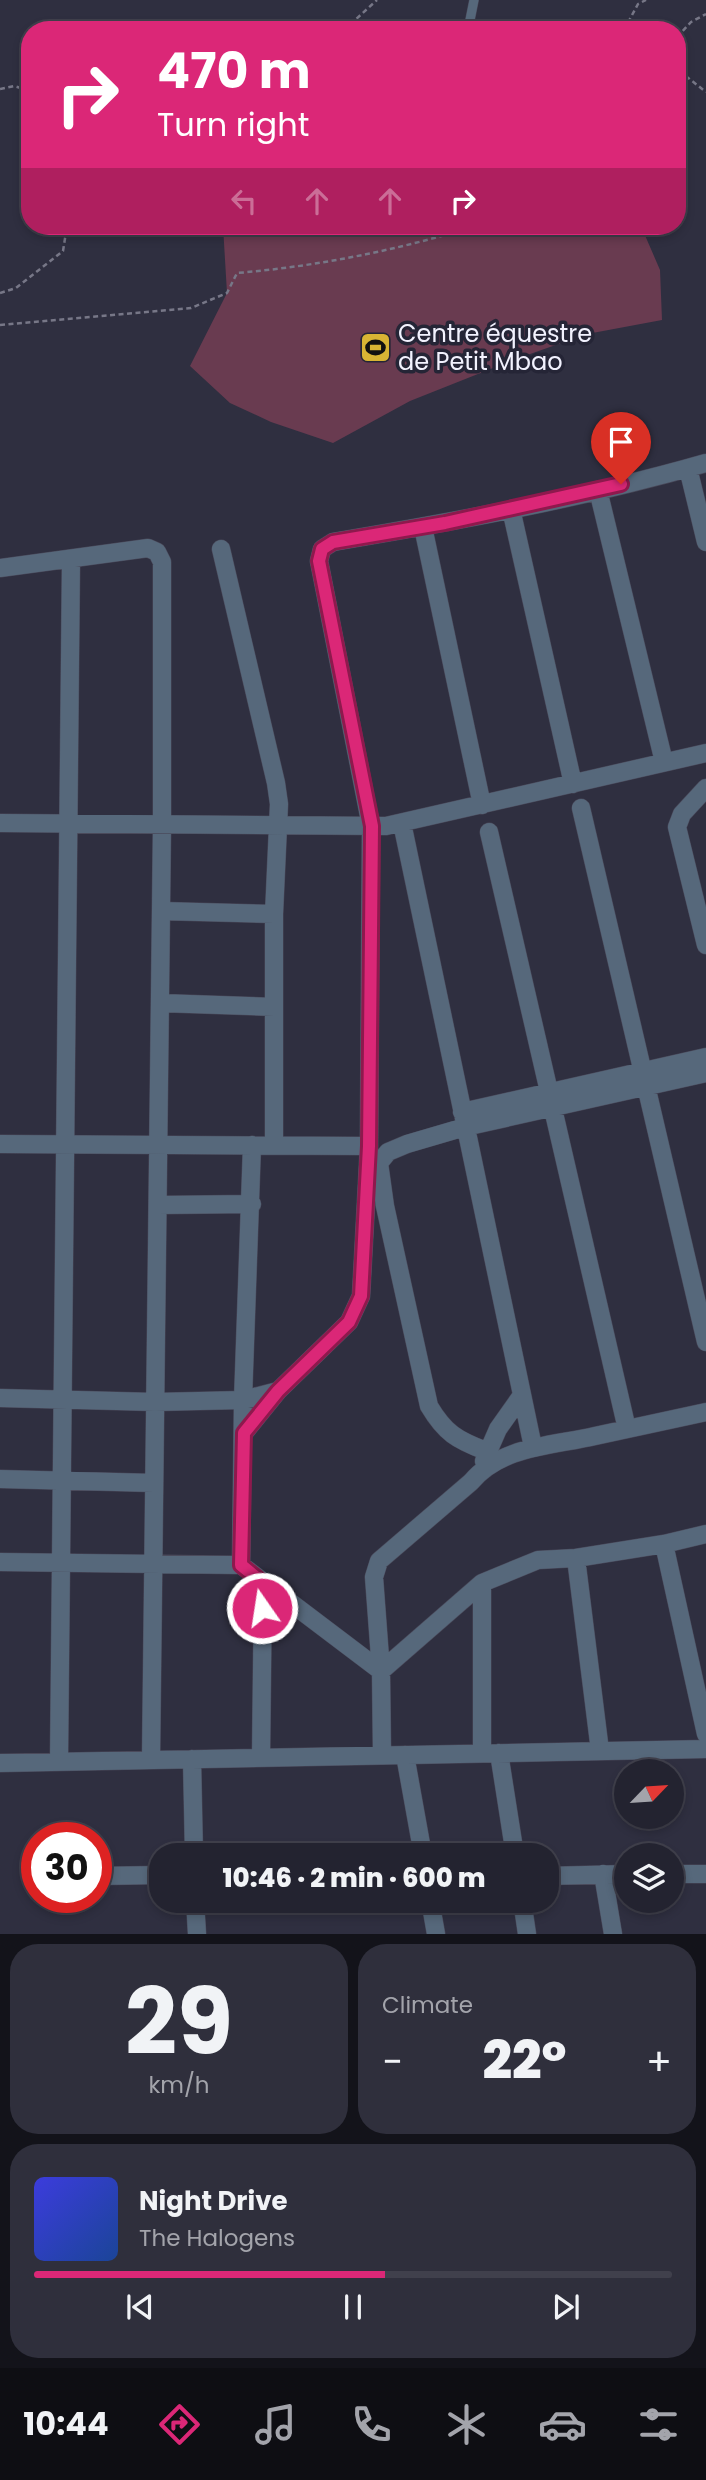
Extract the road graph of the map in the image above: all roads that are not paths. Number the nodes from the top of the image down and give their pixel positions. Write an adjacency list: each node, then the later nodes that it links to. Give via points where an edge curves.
1 (474, 0): 2 (lane)
2 (470, 21)
3 (697, 465): 4 (street); 7 (street)
4 (598, 490): 5 (street); 12 (street)
5 (512, 509): 6 (street); 13 (street)
6 (423, 527): 15 (street); 22 (street, via 333,542 322,549 319,561)
7 (706, 542)
8 (221, 549): 21 (street, via 276,783)
9 (71, 560): 10 (street); 19 (street); 20 (street, via 148,548 157,552 162,562)
10 (0, 568)
11 (706, 753): 12 (street)
12 (664, 762): 13 (street)
13 (573, 783): 15 (street)
14 (706, 788): 26 (street, via 682,814 677,827)
15 (482, 805): 17 (street)
16 (581, 808): 31 (street)
17 (402, 822): 22 (street); 33 (street)
18 (0, 823): 19 (street)
19 (68, 824): 20 (street); 35 (street)
20 (162, 824): 21 (street); 24 (street)
21 (278, 824): 22 (street); 25 (street)
22 (372, 826): 39 (street)
23 (489, 832): 32 (street)
24 (161, 911): 25 (street); 27 (street)
25 (274, 914): 28 (street)
26 (706, 945)
27 (160, 1003): 28 (street); 36 (street)
28 (274, 1007): 38 (street)
29 (706, 1057): 31 (street)
30 (706, 1073): 31 (street)
31 (645, 1079): 32 (street); 42 (street)
32 (551, 1100): 33 (street); 50 (street)
33 (464, 1120): 44 (street); 53 (street, via 388,1152 379,1163 429,1406 440,1426 460,1441)
34 (0, 1144): 35 (street)
35 (65, 1144): 36 (street); 46 (street)
36 (158, 1144): 37 (street); 40 (street)
37 (252, 1145): 38 (street); 41 (street)
38 (274, 1145): 39 (street)
39 (369, 1146): 43 (street, via 357,1309)
40 (158, 1205): 41 (street); 48 (street)
41 (252, 1205): 47 (street)
42 (706, 1342)
43 (278, 1391): 47 (street); 51 (street)
44 (522, 1395): 52 (street); 53 (street)
45 (0, 1398): 46 (street)
46 (63, 1399): 48 (street); 56 (street)
47 (243, 1400): 48 (street); 51 (street)
48 (155, 1402): 57 (street)
49 (706, 1412): 50 (street)
50 (627, 1429): 52 (street)
51 (244, 1433): 64 (street)
52 (533, 1447): 54 (street)
53 (486, 1451): 54 (street)
54 (481, 1471): 67 (street, via 379,1562 374,1577)
55 (0, 1479): 56 (street)
56 (62, 1481): 57 (street); 62 (street)
57 (155, 1483): 63 (street)
58 (706, 1534): 59 (street)
59 (664, 1544): 60 (street); 68 (street)
60 (576, 1558): 66 (street, via 538,1560); 70 (street)
61 (0, 1562): 62 (street)
62 (61, 1563): 63 (street); 77 (street)
63 (153, 1564): 64 (street); 76 (street)
64 (241, 1565): 65 (street)
65 (263, 1583): 67 (street); 74 (street)
66 (482, 1583): 67 (street); 71 (street)
67 (381, 1671): 72 (street)
68 (706, 1734)
69 (706, 1749): 70 (street)
70 (600, 1751): 71 (street)
71 (490, 1753): 73 (street); 81 (street)
72 (382, 1755): 73 (street); 74 (street)
73 (405, 1755): 80 (street)
74 (261, 1758): 75 (street)
75 (192, 1759): 76 (street); 79 (street)
76 (151, 1760): 77 (street)
77 (59, 1762): 78 (street)
78 (0, 1763)
79 (194, 1843)
80 (420, 1843)
81 (512, 1843)
82 (603, 1874): 83 (street); 88 (street); 95 (street)
83 (614, 1874)
84 (684, 1874): 85 (street)
85 (706, 1874)
86 (149, 1875): 87 (street)
87 (112, 1876)
88 (559, 1876)
89 (196, 1913): 92 (street)
90 (432, 1913): 93 (street)
91 (524, 1913): 94 (street)
92 (197, 1934)
93 (436, 1934)
94 (527, 1934)
95 (613, 1934)

